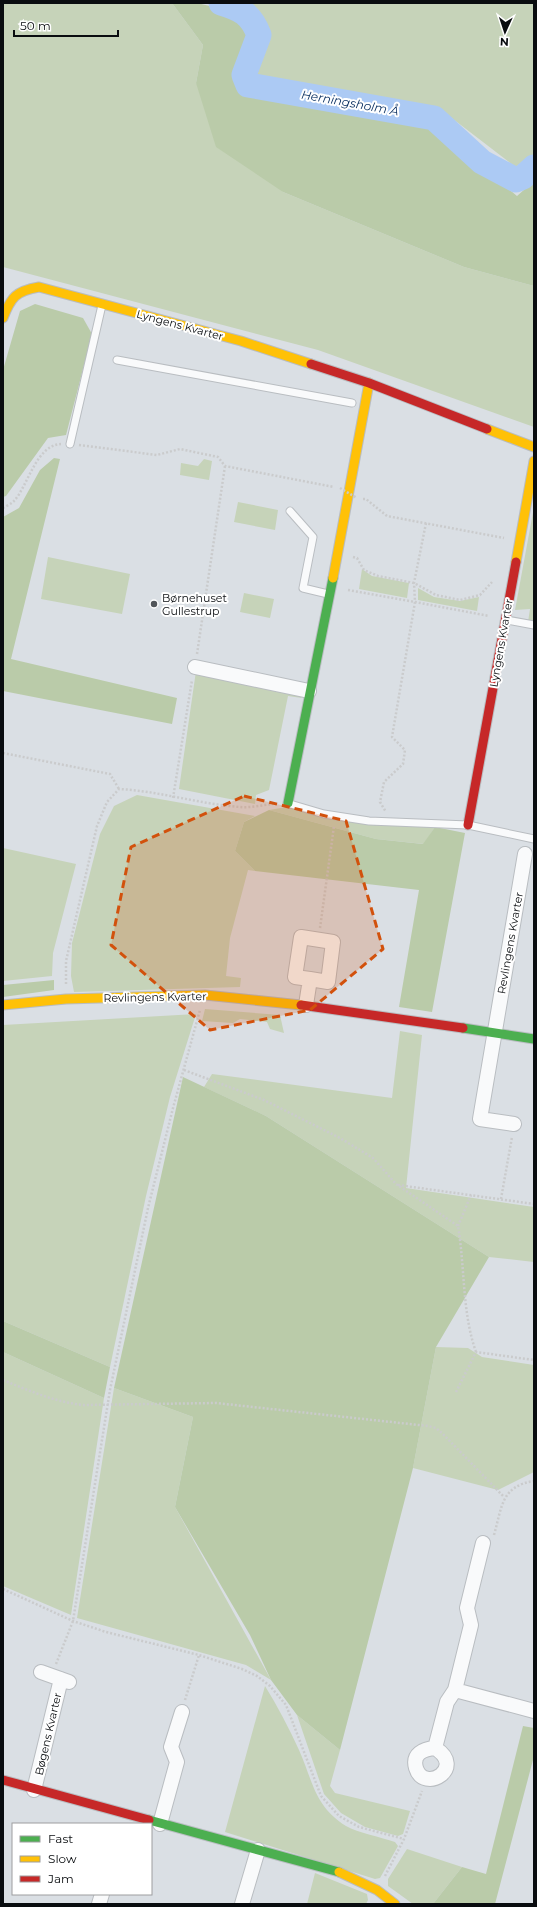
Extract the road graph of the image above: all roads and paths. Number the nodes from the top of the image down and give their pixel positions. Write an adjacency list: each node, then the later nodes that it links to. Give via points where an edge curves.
1 (102, 304): 2 (street, Lyngens Kvarter, via 39,287 23,290 10,299); 4 (street, Lyngens Kvarter, via 241,341); 6 (lane)
2 (3, 318)
3 (117, 360): 5 (lane)
4 (369, 383): 7 (street, Lyngens Kvarter); 14 (street)
5 (352, 403)
6 (70, 444): 9 (path, via 157,455 180,449 218,457); 10 (path, via 53,444 43,452 14,501)
7 (534, 447)
8 (534, 460): 19 (street, Lyngens Kvarter)
9 (225, 466): 12 (path, bridge, via 340,488 357,498 366,499 387,516); 21 (path)
10 (3, 508)
11 (290, 511): 17 (lane, via 313,537 303,588)
12 (426, 523): 13 (path); 16 (path)
13 (504, 539)
14 (338, 553): 16 (path, via 357,558 364,570 378,576); 17 (street)
15 (492, 582): 16 (path, via 480,596 460,600 436,595)
16 (414, 583): 18 (path)
17 (331, 590): 18 (path); 22 (street)
18 (415, 602): 19 (path); 28 (path, via 392,737 405,750 403,764 384,782 380,802)
19 (505, 619): 20 (lane); 29 (street, Lyngens Kvarter)
20 (534, 625)
21 (195, 667): 22 (street); 25 (path)
22 (309, 691): 26 (street)
23 (3, 753): 24 (path, via 110,774)
24 (119, 790): 25 (path, via 138,790); 35 (path, via 107,802 97,826 66,961)
25 (173, 798): 26 (path, via 241,807)
26 (288, 803): 27 (lane)
27 (336, 815): 28 (lane); 32 (path)
28 (392, 822): 29 (lane)
29 (468, 825): 30 (lane)
30 (534, 839)
31 (525, 854): 38 (street, Revlingens Kvarter)
32 (318, 940): 33 (street, via 301,937 295,976); 33 (street, via 334,942 328,982)
33 (310, 979): 37 (street)
34 (205, 995): 35 (street, Revlingens Kvarter); 37 (street, Revlingens Kvarter); 40 (path)
35 (66, 1000): 36 (street, Revlingens Kvarter)
36 (3, 1005)
37 (306, 1005): 38 (street, Revlingens Kvarter)
38 (494, 1033): 39 (street, Revlingens Kvarter); 41 (street, Revlingens Kvarter, via 480,1119)
39 (534, 1039)
40 (184, 1070): 42 (path, via 264,1100 340,1138 373,1158); 51 (path, via 148,1208)
41 (514, 1124): 44 (path)
42 (396, 1184): 43 (path); 46 (path)
43 (471, 1195): 44 (path); 46 (path)
44 (501, 1199): 45 (path)
45 (534, 1204)
46 (458, 1226): 47 (path, via 470,1334)
47 (476, 1352): 48 (path); 50 (path)
48 (534, 1360)
49 (3, 1380): 51 (path, via 64,1403)
50 (456, 1392)
51 (108, 1404): 53 (path, via 216,1403 428,1426 442,1433); 56 (path)
52 (534, 1481): 53 (path, via 521,1483)
53 (504, 1496): 54 (path, via 492,1542)
54 (483, 1542): 59 (street, via 467,1608 471,1625)
55 (3, 1589): 56 (path)
56 (73, 1621): 57 (path, via 106,1632); 58 (path)
57 (199, 1655): 61 (path); 68 (path, via 257,1676 274,1691 286,1705 321,1796 339,1816 359,1827)
58 (56, 1677): 65 (street, Bøgens Kvarter)
59 (455, 1690): 60 (street); 62 (street, via 447,1702)
60 (534, 1711)
61 (182, 1712): 67 (street, via 171,1747 177,1762)
62 (435, 1748): 63 (street, via 424,1749 415,1762 418,1773); 63 (street, via 443,1753 447,1763 444,1773 437,1779)
63 (426, 1779): 68 (path)
64 (3, 1781): 65 (street, Bøgens Kvarter)
65 (34, 1790): 66 (street, Bøgens Kvarter)
66 (128, 1820): 67 (street, Bøgens Kvarter)
67 (160, 1824): 69 (street, Bøgens Kvarter)
68 (404, 1839): 70 (path)
69 (258, 1850): 70 (street, Bøgens Kvarter, via 337,1871); 71 (street)
70 (377, 1890): 72 (street, Bøgens Kvarter)
71 (242, 1904)
72 (395, 1904)

